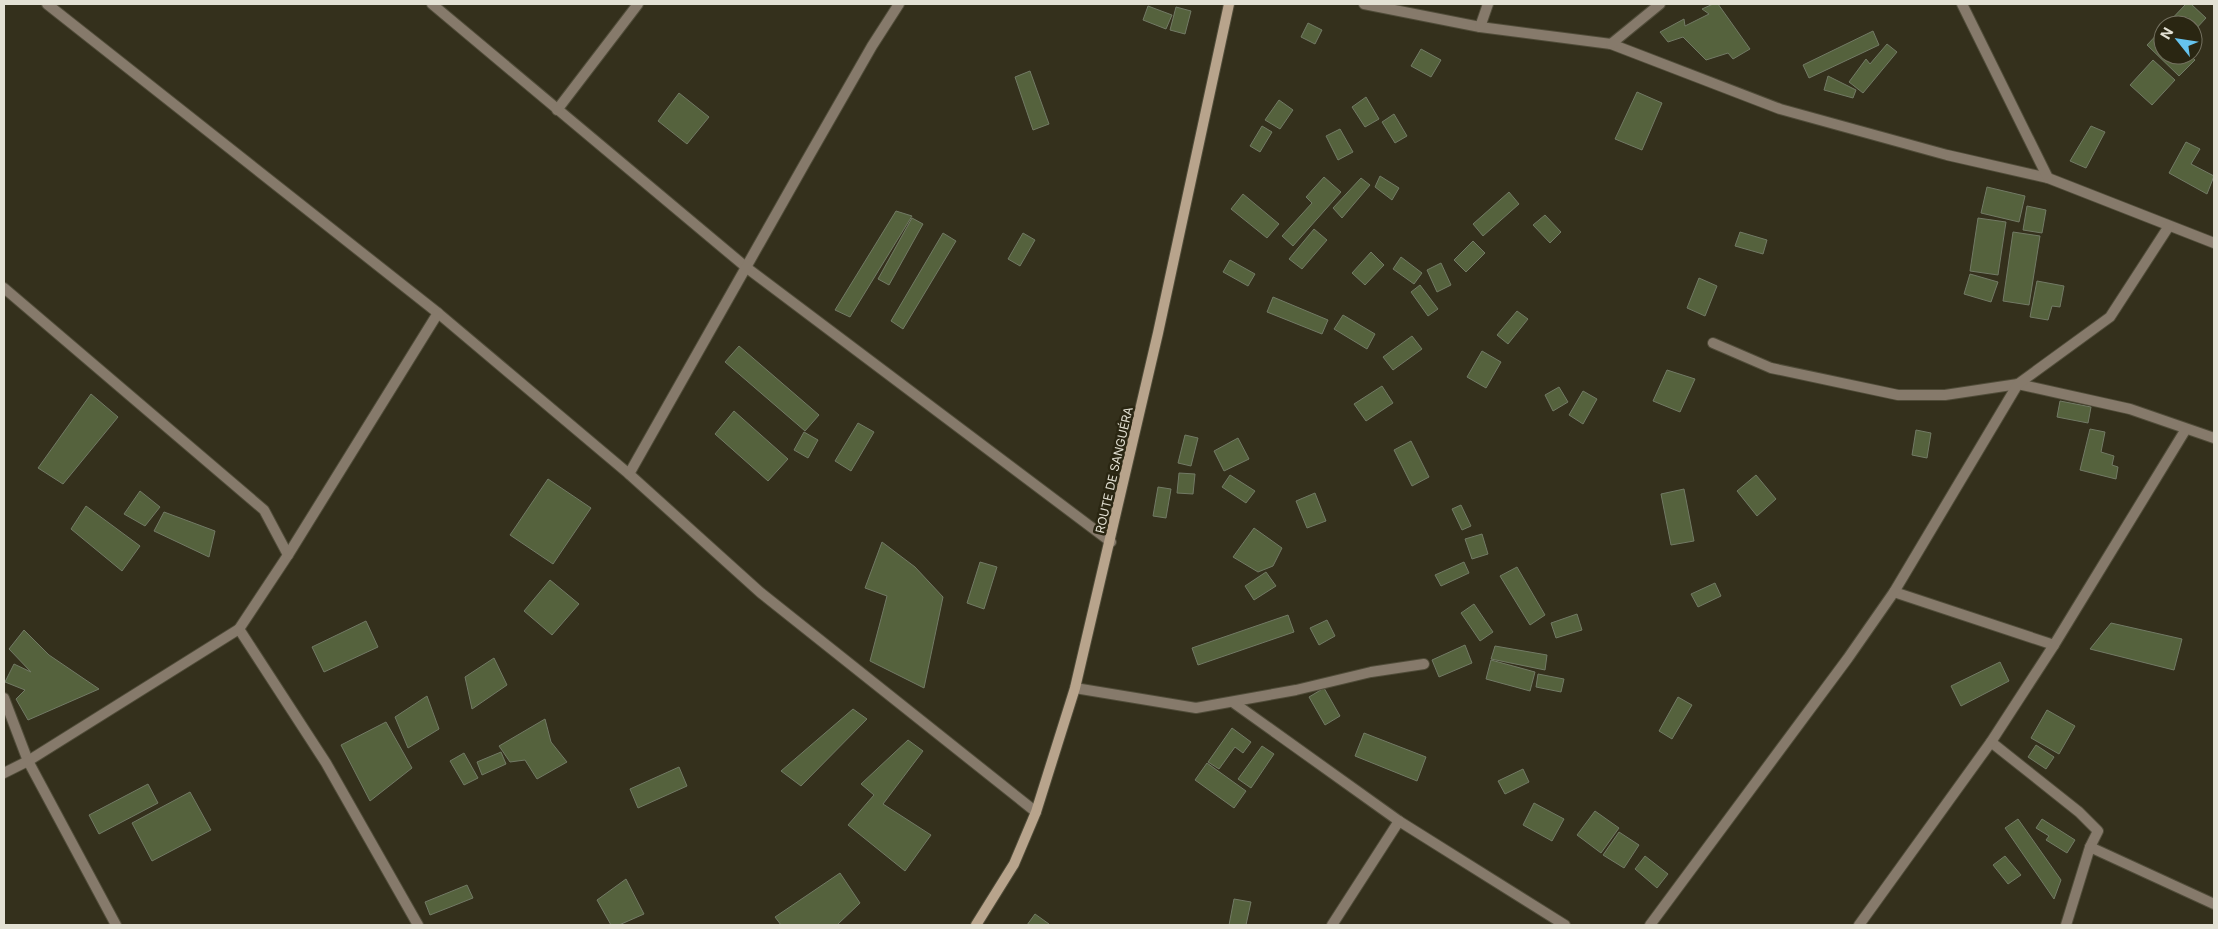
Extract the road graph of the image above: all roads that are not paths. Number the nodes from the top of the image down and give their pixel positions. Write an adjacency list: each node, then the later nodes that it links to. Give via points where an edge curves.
1 (47, 4): 18 (street)
2 (432, 4): 12 (street)
3 (638, 4): 12 (street)
4 (899, 4): 16 (street)
5 (1228, 4): 24 (street, ROUTE DE SANGUÉRA)
6 (1364, 4): 10 (street)
7 (1488, 4): 10 (street)
8 (1660, 4): 11 (street)
9 (1962, 4): 13 (street)
10 (1480, 27): 11 (street)
11 (1611, 44): 13 (street, via 1780,109 1947,155)
12 (557, 110): 16 (street)
13 (2048, 178): 14 (street)
14 (2169, 226): 15 (street); 20 (street, via 2110,317)
15 (2214, 243)
16 (746, 268): 23 (street); 24 (street)
17 (4, 288): 25 (street, via 264,510)
18 (438, 313): 23 (street); 25 (street)
19 (1713, 343): 20 (street, via 1771,368 1898,395 1945,395)
20 (2018, 384): 21 (street, via 2130,409); 26 (street)
21 (2186, 429): 22 (street); 28 (street)
22 (2214, 438)
23 (629, 474): 36 (street, via 761,593)
24 (1111, 542): 30 (street, ROUTE DE SANGUÉRA)
25 (288, 555): 27 (street)
26 (1894, 592): 28 (street); 45 (street)
27 (239, 629): 34 (street); 41 (street, via 326,763)
28 (2054, 645): 33 (street)
29 (1424, 664): 32 (street, via 1371,672)
30 (1075, 688): 32 (street, via 1196,708); 36 (street, ROUTE DE SANGUÉRA)
31 (4, 698): 34 (street)
32 (1234, 702): 37 (street)
33 (1991, 742): 38 (street, via 2080,812 2098,831); 46 (street)
34 (28, 761): 35 (street); 40 (street)
35 (4, 773)
36 (1036, 812): 42 (street, ROUTE DE SANGUÉRA, via 1014,864)
37 (1399, 821): 43 (street); 44 (street)
38 (2090, 847): 39 (street); 47 (street)
39 (2214, 904)
40 (116, 925)
41 (418, 925)
42 (976, 925)
43 (1332, 925)
44 (1565, 925)
45 (1650, 925)
46 (1859, 925)
47 (2066, 925)

